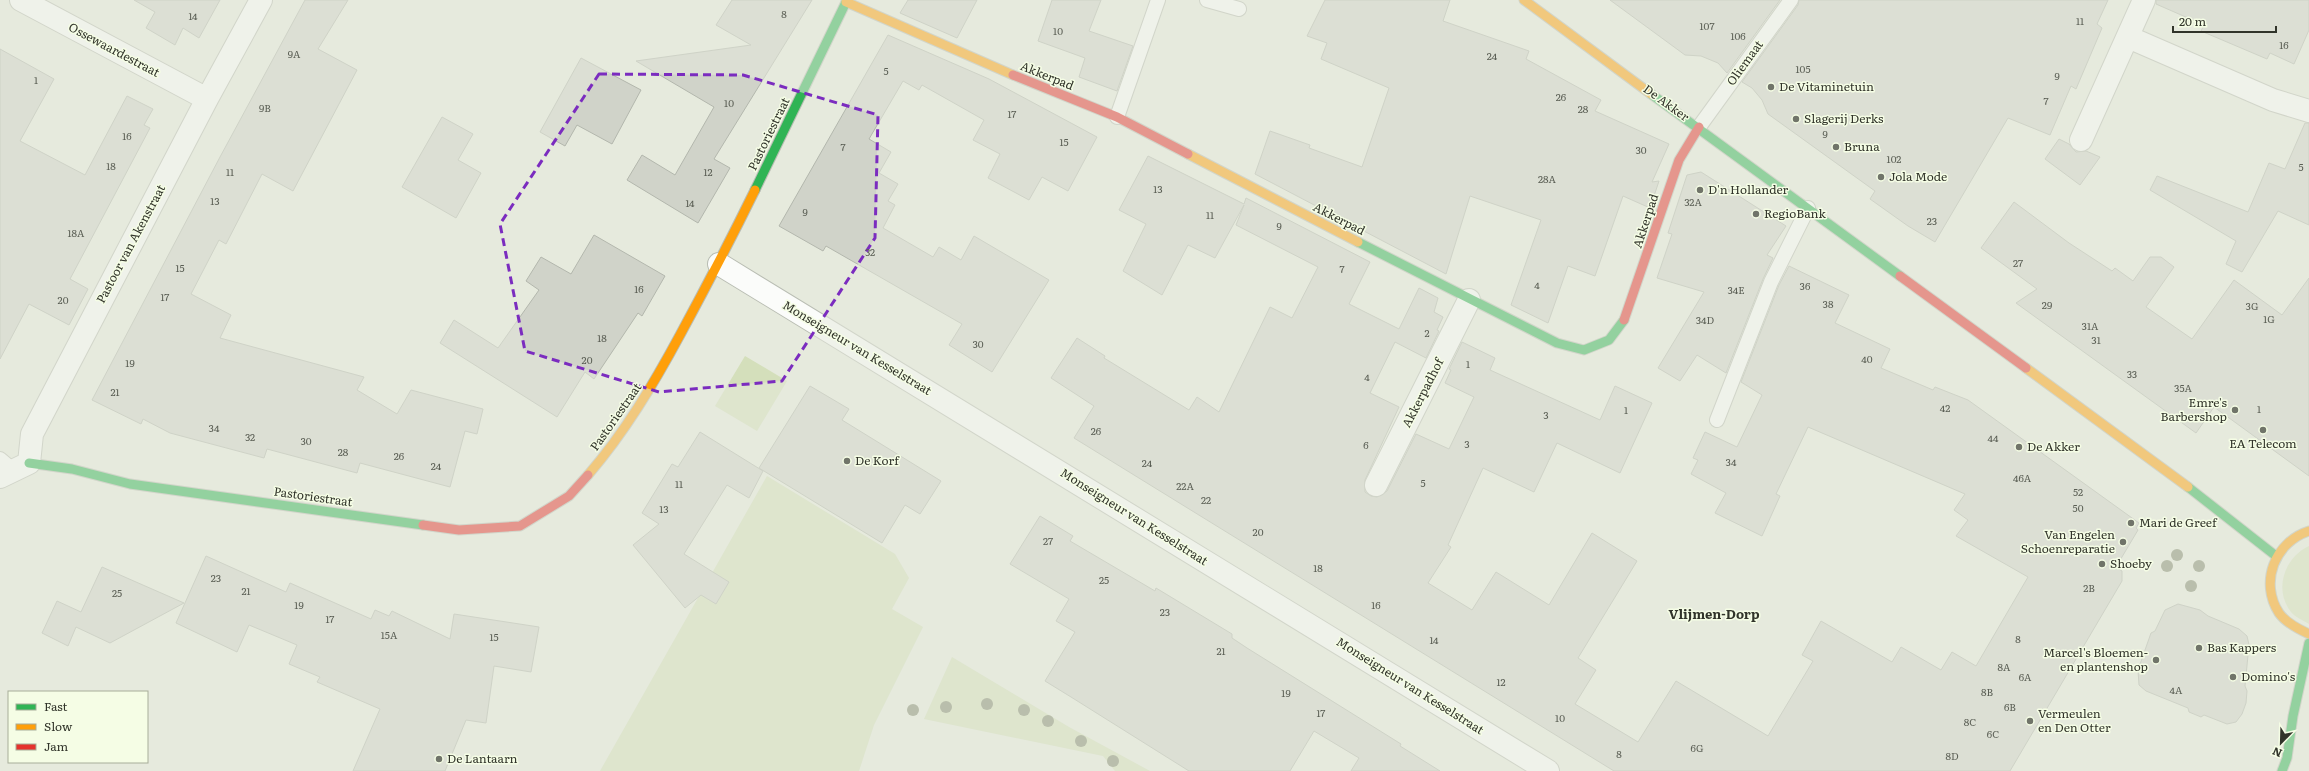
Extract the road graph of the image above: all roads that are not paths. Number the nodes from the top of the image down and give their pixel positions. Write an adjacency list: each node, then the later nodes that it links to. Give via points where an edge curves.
1 (21, 0): 11 (street, Ossewaardestraat)
2 (261, 0): 11 (street, Pastoor van Akenstraat)
3 (1158, 0): 13 (lane)
4 (1207, 0): 9 (lane)
5 (1524, 0): 14 (street, De Akker)
6 (1791, 0): 14 (lane, Oliemaat)
7 (2144, 0): 10 (street)
8 (846, 1): 13 (street, Akkerpad, via 970,58); 17 (street, Pastoriestraat)
9 (1239, 9)
10 (2128, 37): 12 (street, via 2273,100); 15 (street)
11 (207, 99): 20 (street, Pastoor van Akenstraat, via 32,434)
12 (2309, 111)
13 (1117, 117): 18 (street, Akkerpad)
14 (1699, 127): 16 (street, De Akker); 18 (street, Akkerpad, via 1679,160 1626,317 1610,340 1584,350 1557,343)
15 (2082, 140)
16 (1808, 208): 19 (lane, via 1771,282); 23 (street, De Akker, via 2181,482)
17 (719, 264): 20 (street, Pastoriestraat, via 648,393 612,447 569,496 520,526 459,530 130,484 72,469); 26 (street, Monseigneur van Kesselstraat)
18 (1469, 300): 21 (street, Akkerpadhof)
19 (1718, 420)
20 (11, 467)
21 (1376, 485)
22 (2309, 531): 23 (street, via 2289,541)
23 (2276, 556): 24 (street, via 2270,575 2271,595 2279,613 2293,627)
24 (2309, 634)
25 (2309, 643): 27 (street, via 2287,758)
26 (1548, 771)
27 (2282, 771)

